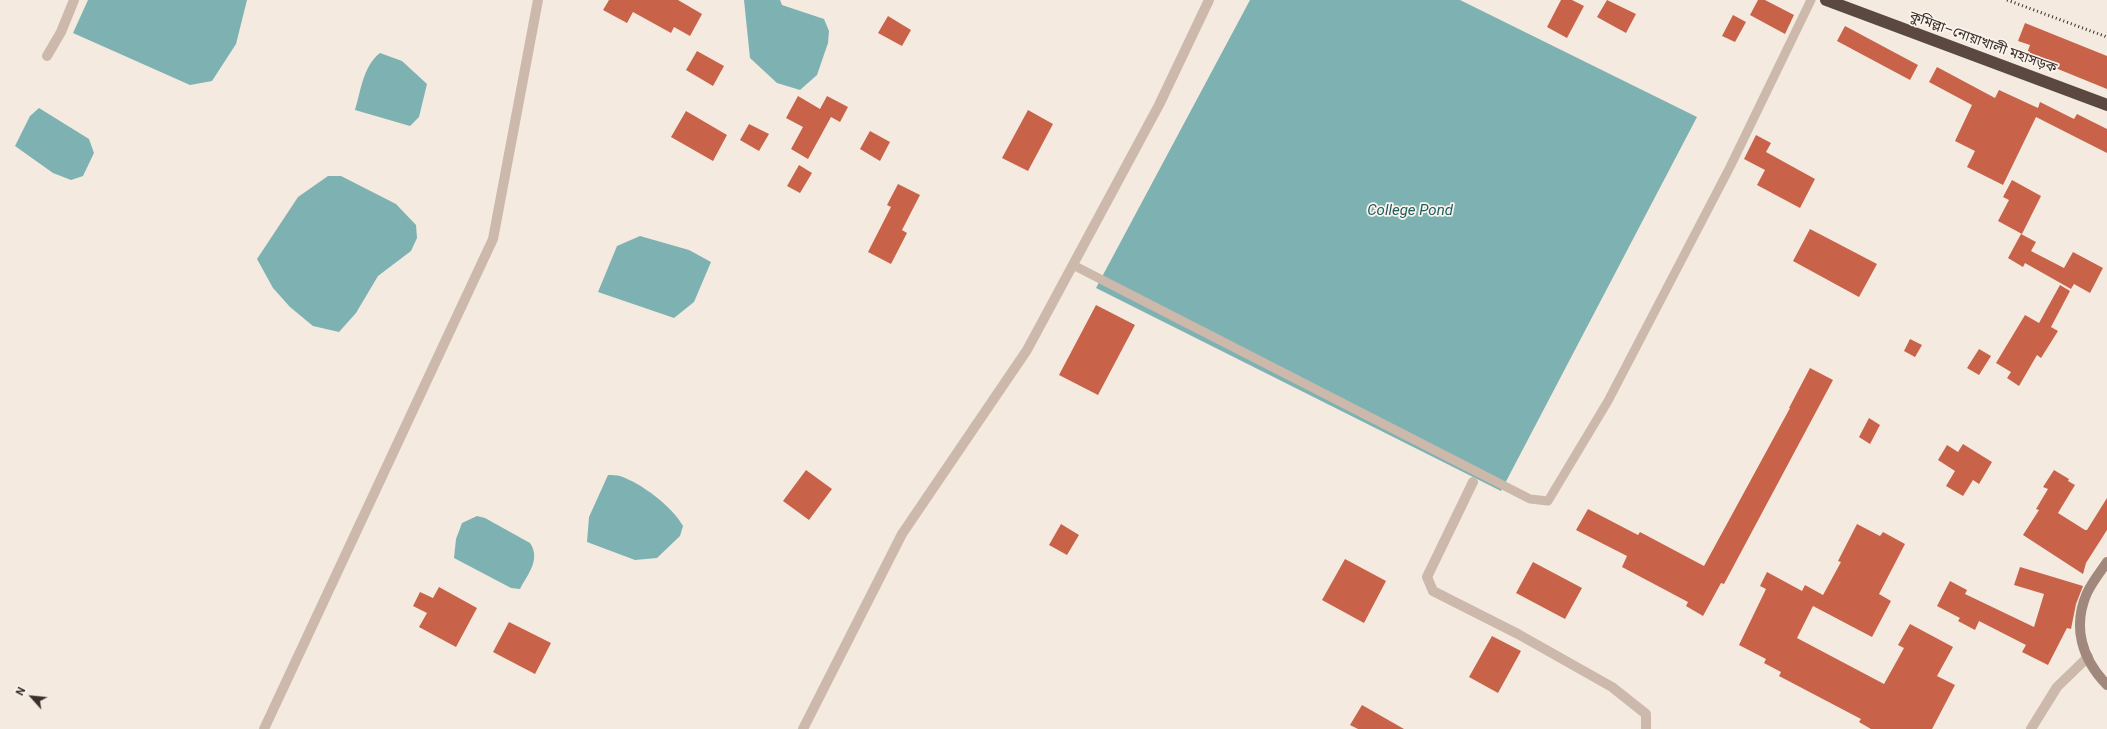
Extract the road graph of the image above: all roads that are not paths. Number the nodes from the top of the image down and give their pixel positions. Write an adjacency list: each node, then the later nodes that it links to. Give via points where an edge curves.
1 (74, 0): 6 (street, via 61,32)
2 (538, 0): 13 (street, via 493,239)
3 (1209, 0): 8 (street, via 1159,105)
4 (1811, 0): 8 (lane, via 1730,167 1615,387 1548,501 1530,499)
5 (1826, 0): 7 (highway, কুমিল্লা–নোয়াখালী মহাসড়ক)
6 (47, 56)
7 (2107, 105)
8 (1073, 265): 14 (street, via 1027,350 902,534)
9 (1473, 482): 15 (street, via 1428,577 1433,591 1518,634 1612,687 1646,714)
10 (2107, 562): 11 (main road, via 2087,592 2079,620 2082,645)
11 (2088, 657): 12 (main road, via 2096,673); 16 (street, via 2057,687)
12 (2107, 685)
13 (264, 729)
14 (803, 729)
15 (1646, 729)
16 (2032, 729)

